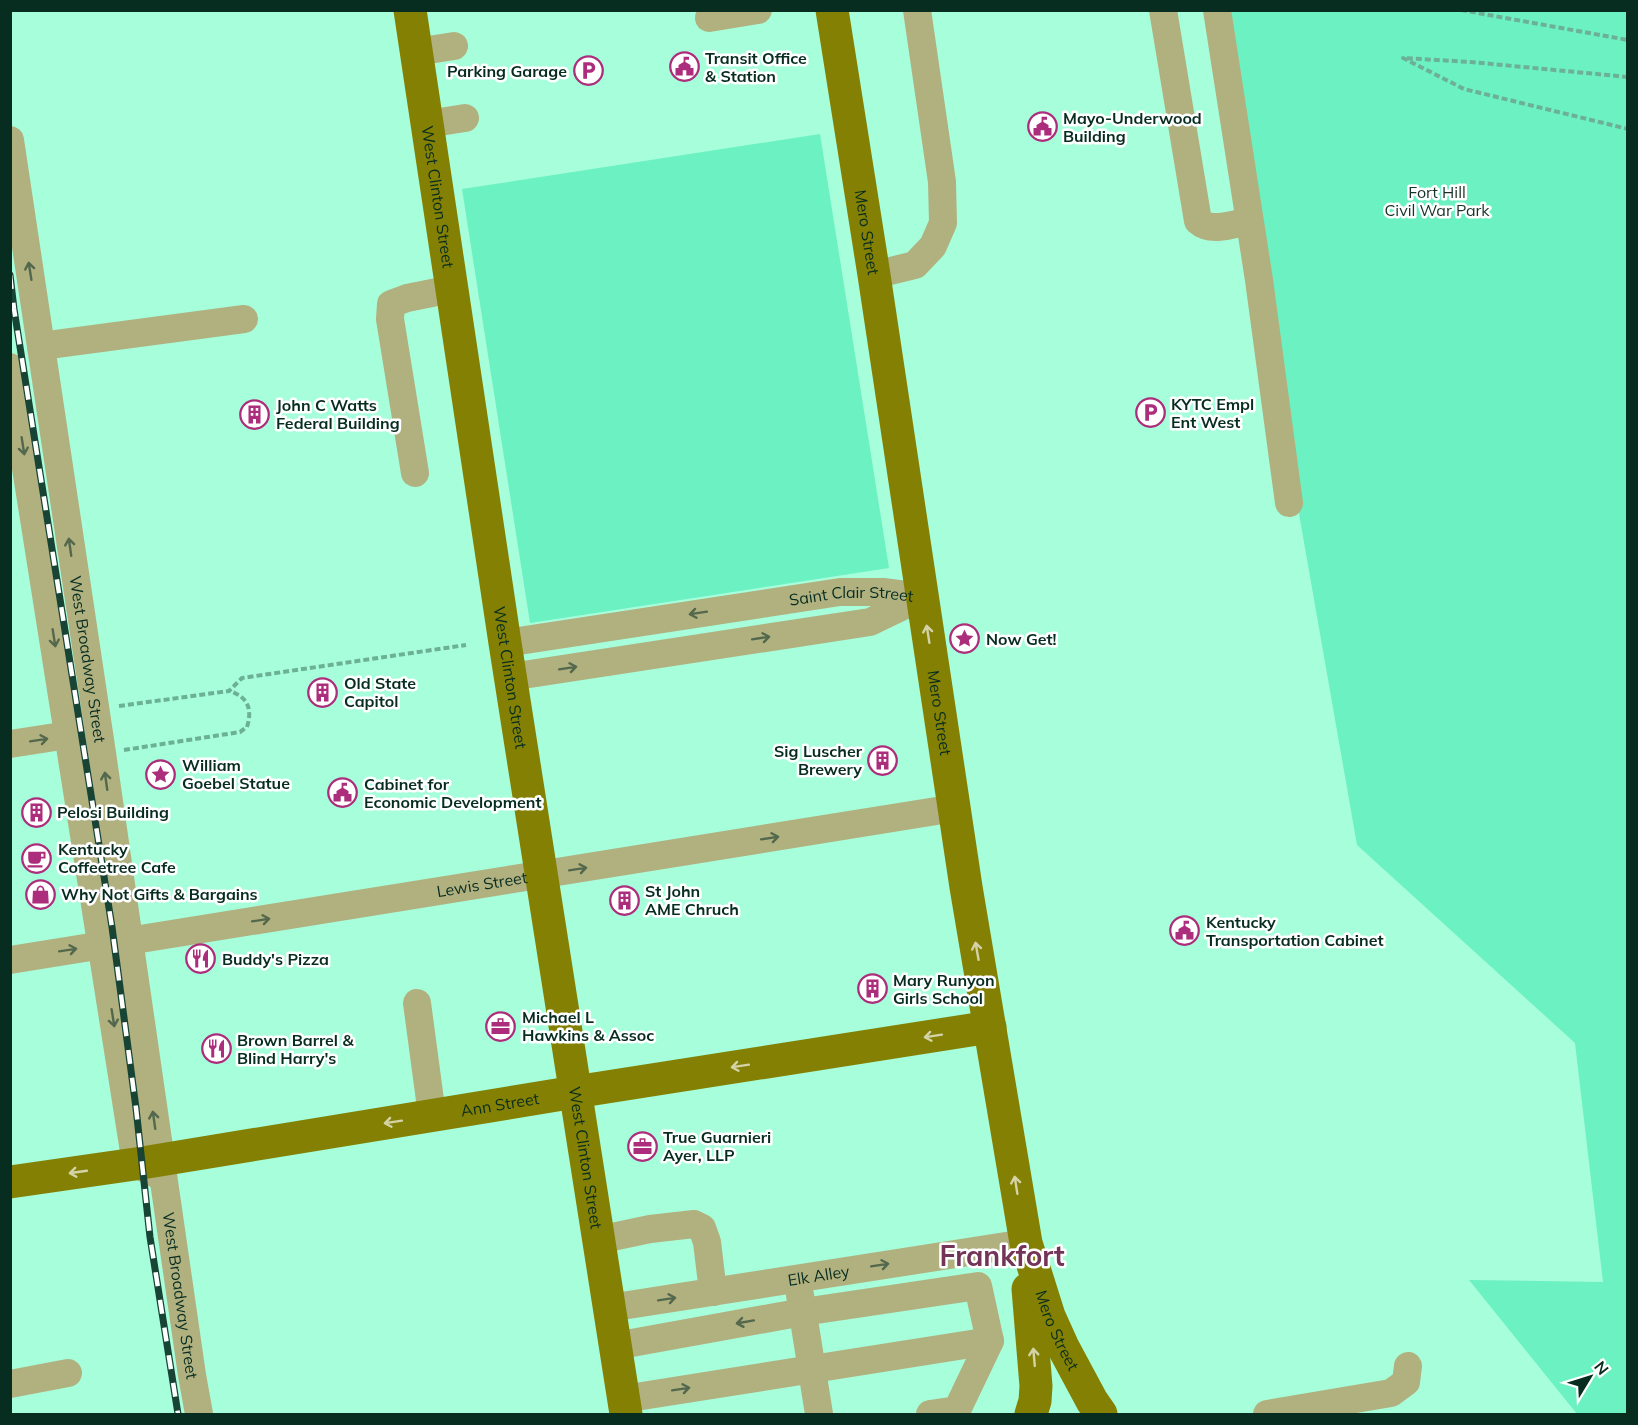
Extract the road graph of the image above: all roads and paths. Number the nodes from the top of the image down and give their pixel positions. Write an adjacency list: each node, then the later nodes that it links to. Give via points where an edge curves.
1 (410, 10): 11 (main road, West Clinton Street)
2 (758, 10): 8 (street)
3 (832, 10): 18 (main road, Mero Street)
4 (917, 10): 18 (street, via 942,182 943,224 933,246 915,265)
5 (1162, 10): 17 (street, via 1198,221 1219,227)
6 (1217, 10): 17 (street)
7 (1461, 10): 9 (path)
8 (709, 18)
9 (1628, 40)
10 (454, 46): 11 (street)
11 (416, 52): 14 (main road, West Clinton Street)
12 (1628, 77): 15 (path, via 1402,58 1464,89)
13 (465, 118): 14 (street)
14 (427, 124): 19 (main road, West Clinton Street)
15 (1628, 129)
16 (10, 140): 20 (street, West Broadway Street, one-way to 16)
17 (1249, 221): 25 (street)
18 (874, 275): 28 (main road, Mero Street)
19 (452, 289): 24 (street, via 391,304 390,319); 29 (main road, West Clinton Street)
20 (23, 308): 22 (street, West Broadway Street)
21 (244, 319): 22 (street)
22 (41, 346): 26 (street, West Broadway Street)
23 (10, 367): 27 (street, West Broadway Street, one-way to 27)
24 (415, 473)
25 (1289, 502)
26 (66, 517): 27 (street); 39 (street, West Broadway Street, one-way to 26, via 102,753)
27 (23, 525): 34 (street, West Broadway Street, one-way to 34)
28 (922, 597): 29 (street, Saint Clair Street, one-way to 29, via 840,592); 31 (street, Saint Clair Street, one-way to 28, via 870,622); 37 (main road, Mero Street, one-way to 28)
29 (505, 643): 31 (main road, West Clinton Street)
30 (466, 645): 32 (path, via 242,678)
31 (510, 677): 38 (main road, West Clinton Street)
32 (229, 691): 33 (path); 36 (path, via 243,697 249,712 247,727 240,732)
33 (109, 708)
34 (68, 735): 35 (street, one-way to 34); 39 (street, West Broadway Street)
35 (10, 744)
36 (117, 751)
37 (955, 808): 38 (street, Lewis Street, one-way to 37); 42 (main road, Mero Street, one-way to 37)
38 (541, 874): 39 (street, Lewis Street, one-way to 38); 43 (main road, West Clinton Street)
39 (115, 943): 40 (street, Lewis Street, one-way to 39); 45 (street, West Broadway Street)
40 (10, 960)
41 (417, 1004): 44 (street)
42 (990, 1028): 43 (main road, Ann Street, one-way to 43); 48 (main road, Mero Street, one-way to 42)
43 (575, 1092): 44 (main road, Ann Street); 47 (main road, West Clinton Street)
44 (432, 1115): 45 (main road, Ann Street, one-way to 45)
45 (153, 1167): 46 (main road, Ann Street, one-way to 46); 62 (street, West Broadway Street)
46 (10, 1182)
47 (598, 1240): 50 (street, via 694,1224 702,1228 707,1242); 51 (main road, West Clinton Street)
48 (1026, 1243): 49 (street, Elk Alley, one-way to 48); 60 (main road, Mero Street, via 1049,1316); 65 (main road, one-way to 48, via 1036,1386)
49 (797, 1278): 50 (street, Elk Alley); 52 (street)
50 (713, 1292): 51 (street, Elk Alley, one-way to 50)
51 (609, 1308): 54 (main road, West Clinton Street)
52 (803, 1312): 53 (street, via 978,1286); 54 (street, one-way to 54); 56 (street)
53 (990, 1341): 56 (street); 64 (street, via 957,1410)
54 (615, 1346): 59 (main road, West Clinton Street)
55 (1408, 1366): 61 (street, via 1406,1382 1391,1392)
56 (812, 1369): 59 (street, one-way to 56); 63 (street)
57 (68, 1373): 58 (street)
58 (10, 1384)
59 (624, 1407)
60 (1096, 1408)
61 (1313, 1411): 66 (street)
62 (200, 1414)
63 (819, 1414)
64 (930, 1414)
65 (1031, 1414)
66 (1267, 1414)

